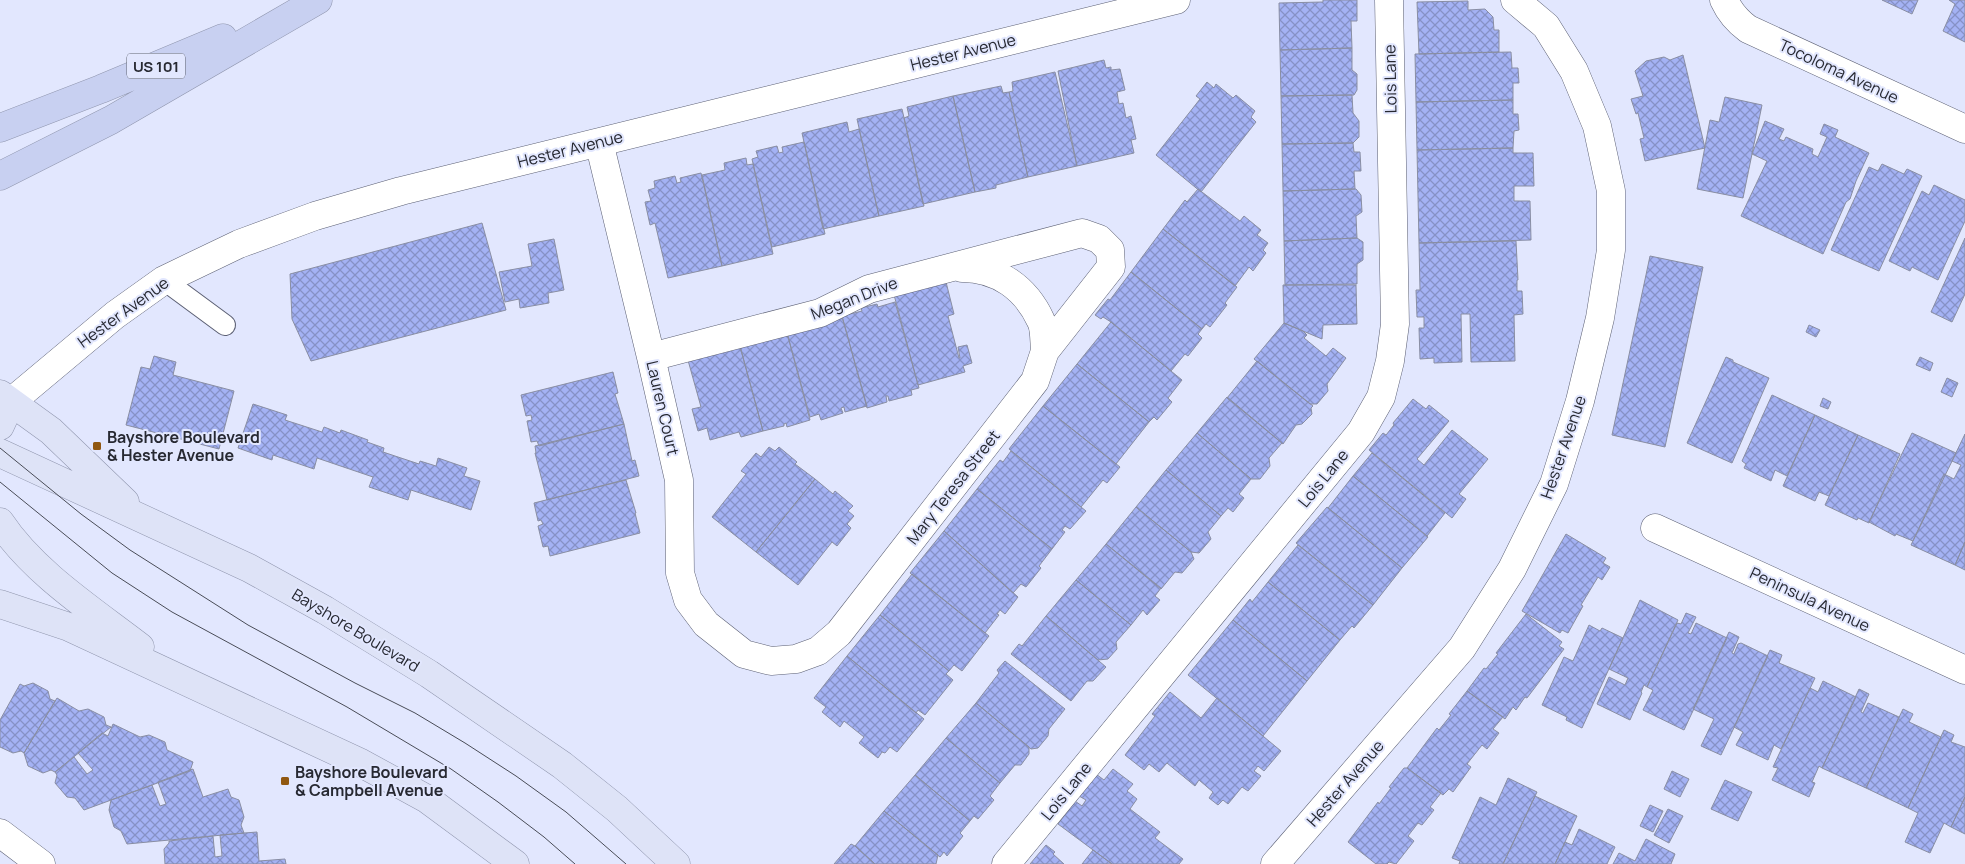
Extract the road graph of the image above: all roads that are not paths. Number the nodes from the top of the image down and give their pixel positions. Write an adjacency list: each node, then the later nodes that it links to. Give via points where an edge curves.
1 (309, 0): 7 (highway, US 101, via 110,86)
2 (318, 0): 10 (highway, via 111,120)
3 (1176, 0): 9 (street, Hester Avenue)
4 (1389, 0): 30 (street, Lois Lane, via 1395,324 1381,397 1361,432)
5 (1515, 0): 31 (street, Hester Avenue, via 1546,26 1574,71 1597,126 1611,191 1611,250 1600,318 1580,401 1554,484 1512,569 1462,648)
6 (1724, 0): 8 (street, Tocoloma Avenue, via 1738,22 1748,29)
7 (0, 128)
8 (1965, 129)
9 (599, 142): 13 (street, Hester Avenue, via 401,191 315,216 239,244); 16 (street, Lauren Court)
10 (0, 176)
11 (1110, 250): 12 (street, Megan Drive, via 1100,239 1082,233); 15 (street, Mary Teresa Street, via 1111,267)
12 (945, 268): 15 (street, via 969,268 999,275 1024,294 1042,322); 16 (street, Megan Drive, via 869,289 820,313)
13 (164, 280): 14 (lane); 17 (street, Hester Avenue, via 115,315)
14 (225, 326)
15 (1045, 351): 23 (street, Mary Teresa Street, via 1035,381 839,633 818,651 796,659 771,661)
16 (651, 357): 23 (street, Lauren Court, via 679,480 680,573 688,600 706,624)
17 (3, 408): 19 (main road, via 50,431)
18 (0, 453): 19 (main road, Bayshore Boulevard)
19 (142, 518): 29 (main road, Bayshore Boulevard, via 249,568 429,674 569,771 618,809)
20 (0, 522): 25 (main road, via 14,542 81,602)
21 (1655, 528): 24 (street, Peninsula Avenue)
22 (0, 604): 25 (main road, via 69,627)
23 (744, 654)
24 (1965, 670)
25 (184, 680): 28 (main road, via 361,763 427,799)
26 (0, 833): 27 (street)
27 (41, 864)
28 (515, 864)
29 (676, 864)
30 (1006, 864)
31 (1275, 864)

